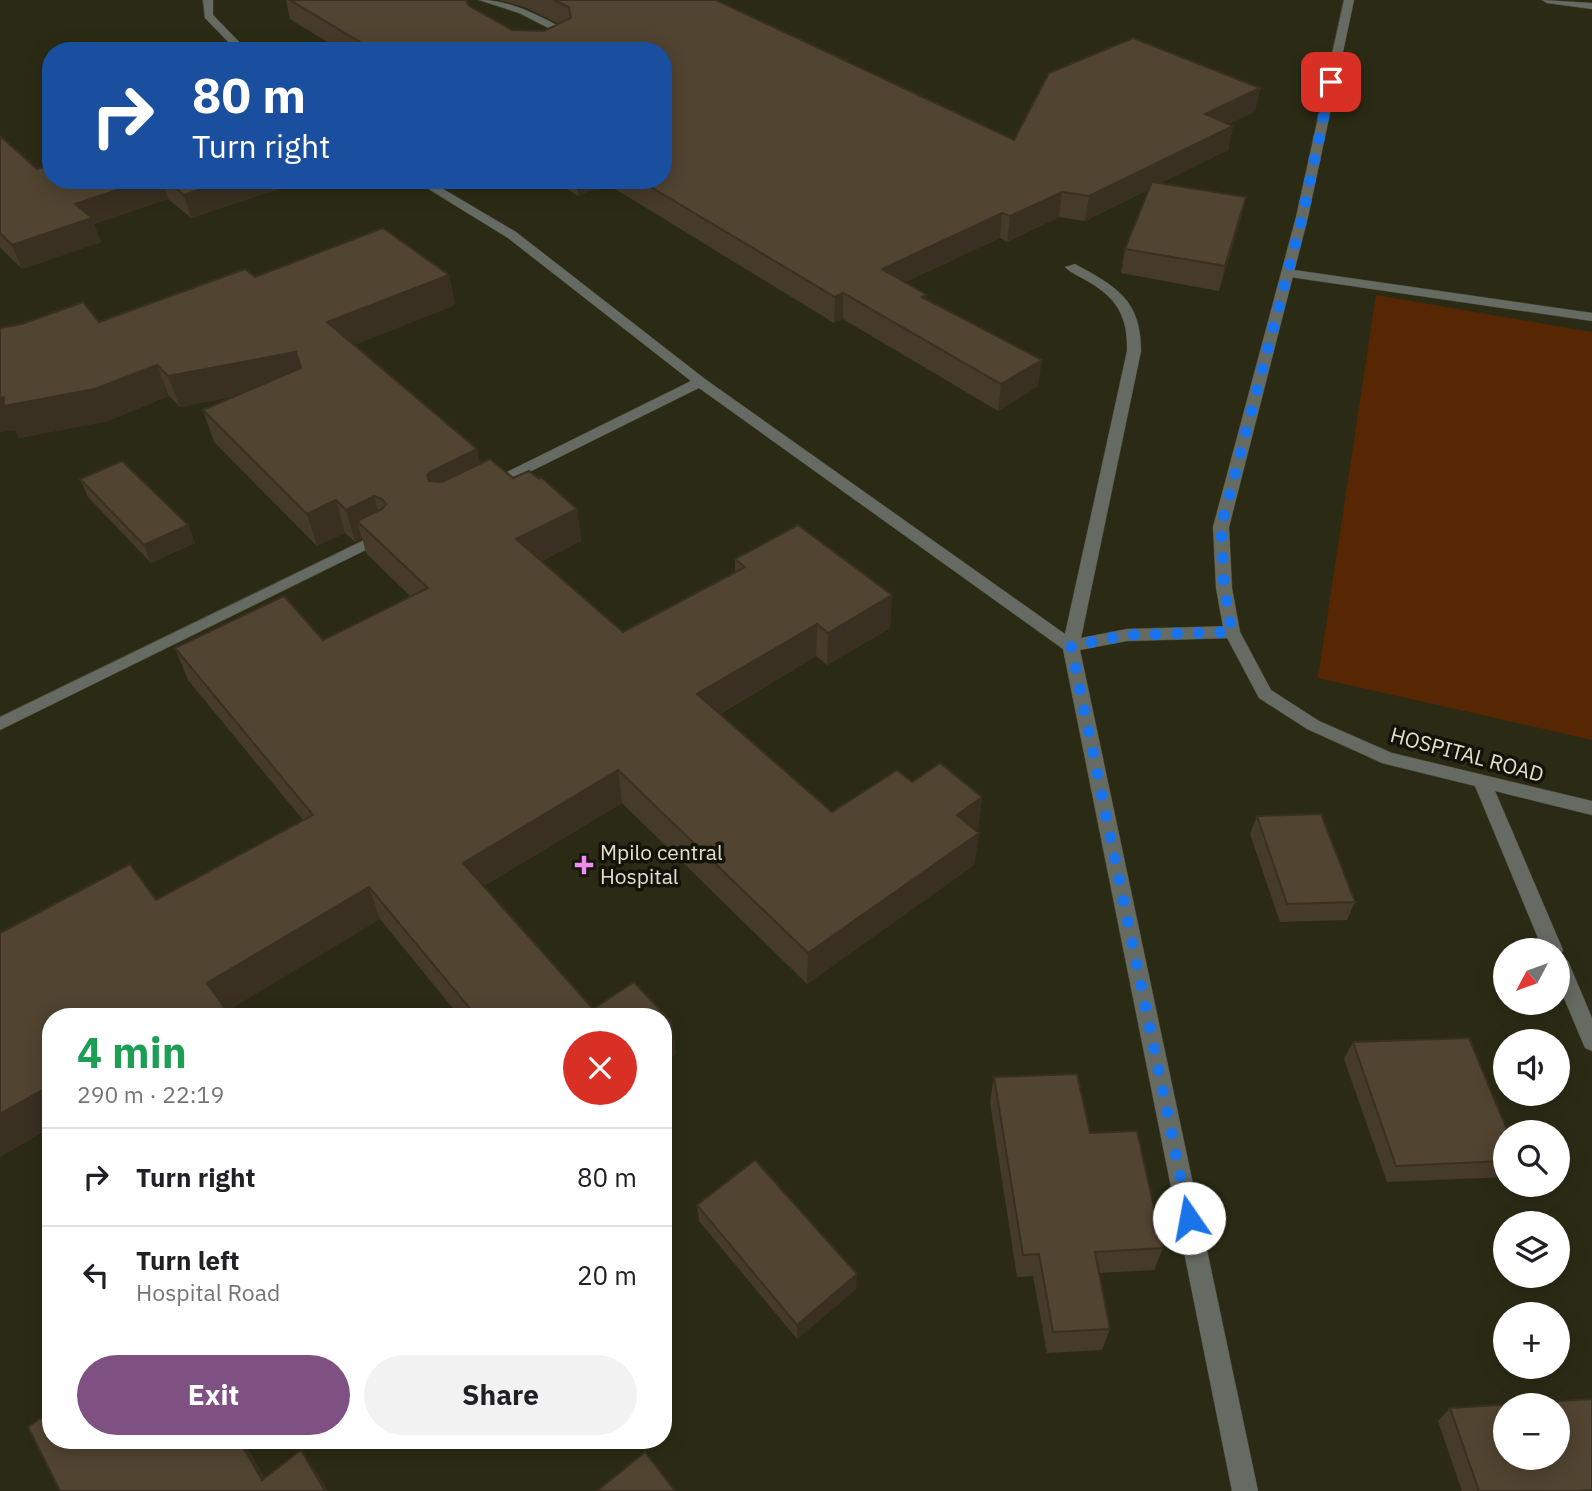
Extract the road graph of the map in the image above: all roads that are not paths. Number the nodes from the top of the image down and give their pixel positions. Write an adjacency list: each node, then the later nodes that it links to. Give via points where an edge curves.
1 (208, 0): 6 (street, via 208,16)
2 (484, 0): 7 (street, via 522,11 567,34)
3 (1349, 0): 10 (street, HOSPITAL ROAD)
4 (1548, 0): 5 (street)
5 (1592, 6)
6 (234, 42)
7 (564, 42)
8 (435, 189): 12 (street, via 512,235)
9 (1071, 267): 16 (street, via 1116,292 1136,326)
10 (1287, 273): 11 (street); 15 (street, HOSPITAL ROAD, via 1221,527)
11 (1592, 317)
12 (700, 382): 13 (street); 16 (street)
13 (480, 491)
14 (383, 536): 17 (street)
15 (1232, 632): 16 (street, via 1127,635); 18 (street, HOSPITAL ROAD, via 1265,694 1313,725 1388,758)
16 (1071, 646): 23 (street)
17 (0, 724)
18 (1482, 782): 19 (street, HOSPITAL ROAD); 20 (street)
19 (1592, 808)
20 (1548, 938)
21 (1570, 990): 22 (street)
22 (1592, 1042)
23 (1245, 1491)

